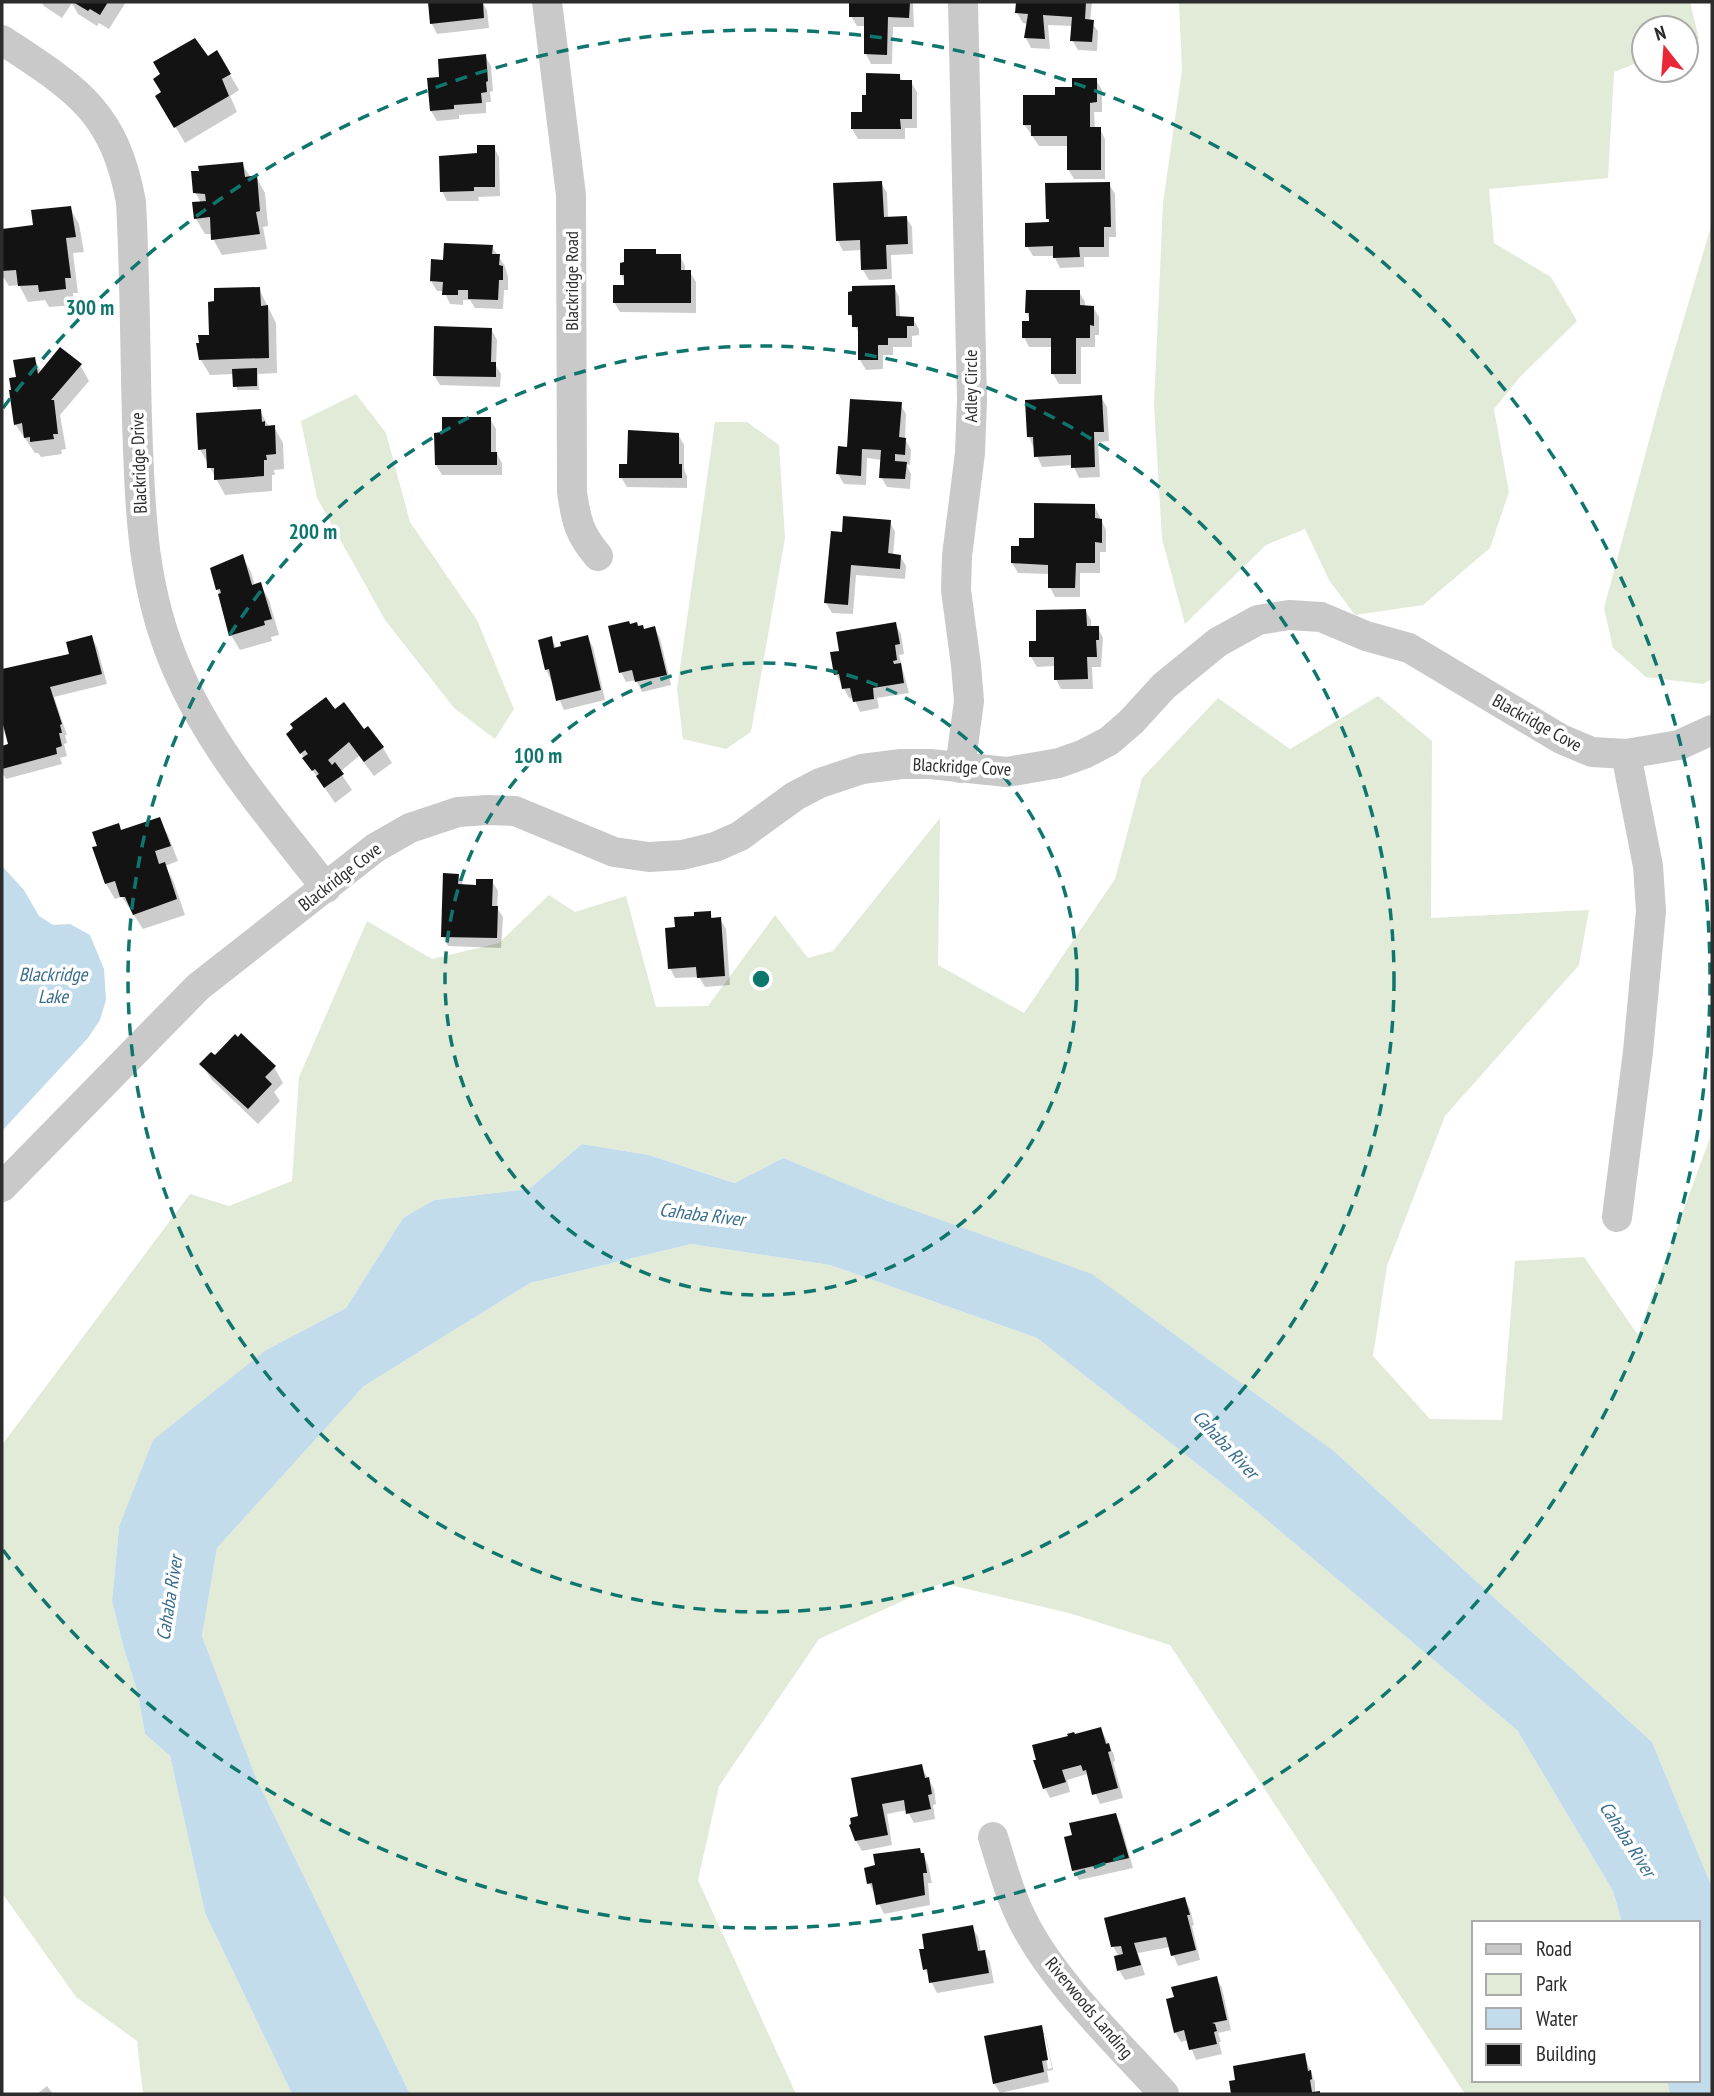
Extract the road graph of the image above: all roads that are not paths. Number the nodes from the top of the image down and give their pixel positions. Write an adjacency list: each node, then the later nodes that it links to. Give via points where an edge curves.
1 (547, 2): 4 (street, Blackridge Road, via 571,195 572,492 576,521)
2 (963, 2): 7 (street, Adley Circle, via 972,400 956,590 969,701)
3 (2, 40): 8 (street, Blackridge Drive, via 88,103 125,170 131,202 139,491 148,580 176,668 195,708 218,747)
4 (598, 555)
5 (1712, 730): 6 (street, Blackridge Cove, via 1679,745)
6 (1626, 754): 7 (street, Blackridge Cove, via 1592,752 1561,739 1409,648 1321,617 1289,615 1258,620 1218,642 1131,722 1084,754 1007,772); 10 (street, via 1648,866 1651,911)
7 (960, 768): 8 (street, Blackridge Cove, via 901,764 830,779 795,796 740,836 682,855 614,852 515,811 458,812 410,828 375,848)
8 (326, 888): 9 (street, Blackridge Cove, via 198,987)
9 (2, 1187)
10 (1617, 1217)
11 (993, 1837): 12 (street, Riverwoods Landing, via 1015,1904 1041,1951)
12 (1164, 2094)

